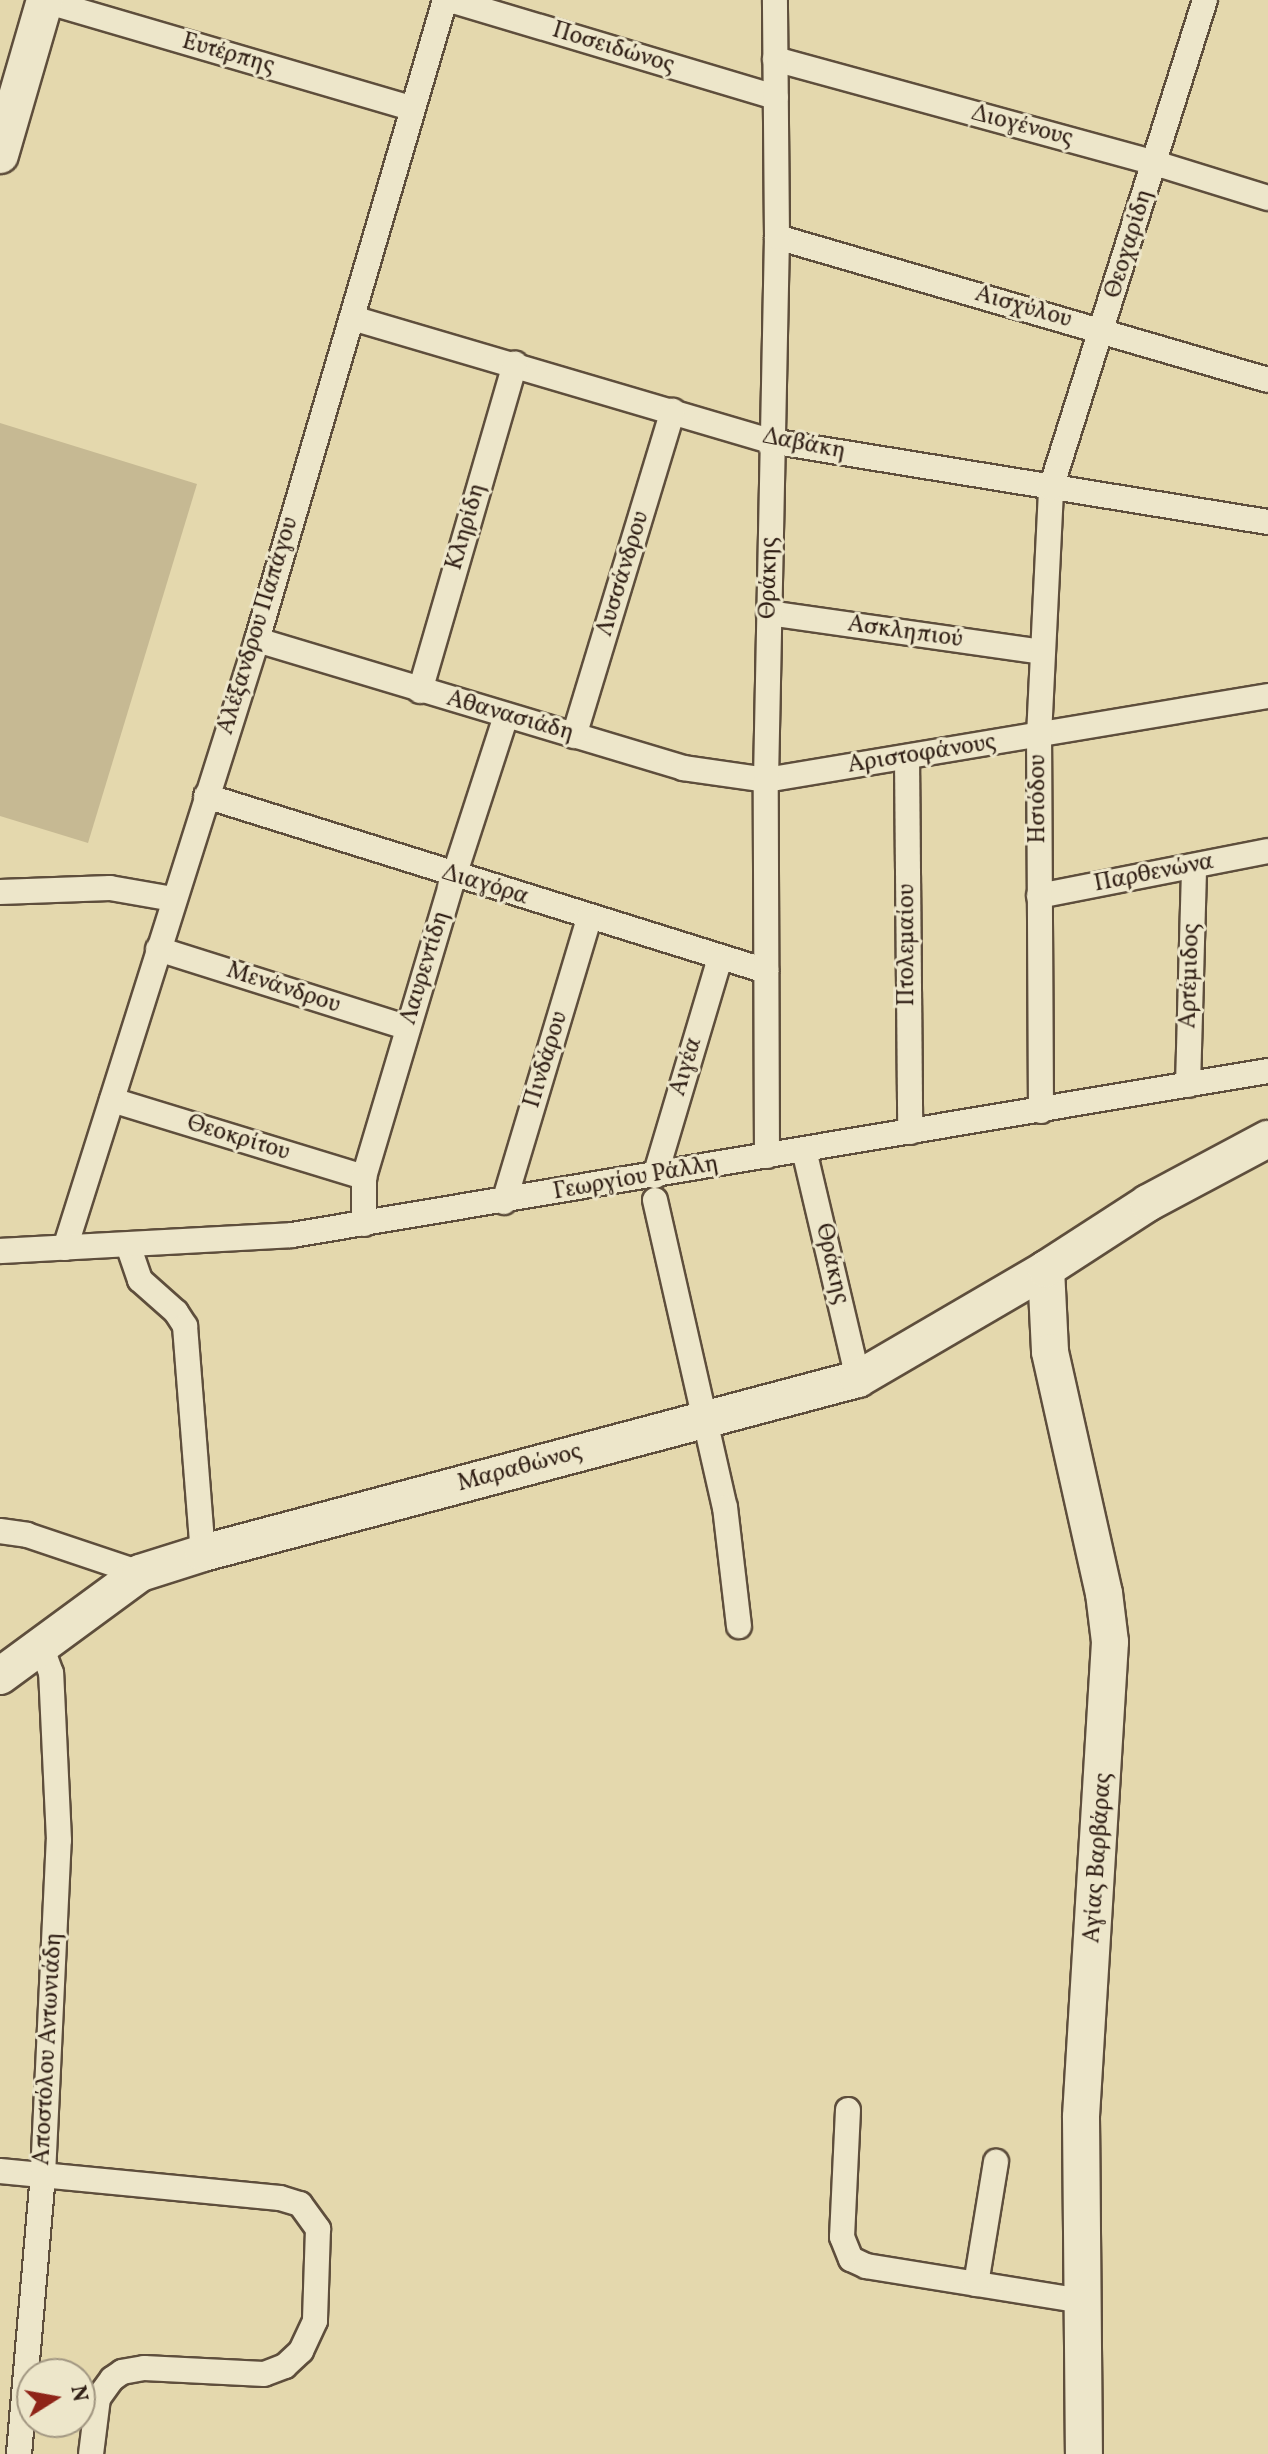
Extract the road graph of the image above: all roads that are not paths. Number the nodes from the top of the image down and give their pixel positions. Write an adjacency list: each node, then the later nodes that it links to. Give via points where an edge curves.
1 (45, 0): 7 (street); 8 (street, Ευτέρπης)
2 (448, 0): 6 (street, Ποσειδώνος); 8 (street, Αλέξανδρου Παπάγου)
3 (775, 0): 5 (street, Θράκης)
4 (1205, 0): 10 (street, Θεοχαρίδη)
5 (775, 59): 6 (street, Θράκης); 10 (street, Διογένους)
6 (776, 97): 12 (street, Θράκης)
7 (8, 101): 9 (street)
8 (411, 108): 13 (street, Αλέξανδρου Παπάγου)
9 (0, 155)
10 (1155, 163): 11 (street, Διογένους); 14 (street, Θεοχαρίδη)
11 (1268, 198)
12 (777, 237): 14 (street, Αισχύλου); 18 (street, Θράκης)
13 (352, 318): 15 (street, Δαβάκη); 22 (street, Αλέξανδρου Παπάγου)
14 (1103, 331): 16 (street, Αισχύλου); 19 (street, Θεοχαρίδη)
15 (515, 364): 17 (street, Δαβάκη); 24 (street, Κληρίδη)
16 (1268, 380)
17 (673, 411): 18 (street, Δαβάκη); 27 (street, Λυσσάνδρου)
18 (771, 441): 19 (street, Δαβάκη); 21 (street, Θράκης)
19 (1051, 488): 20 (street, Δαβάκη); 23 (street, Ησιόδου)
20 (1268, 522)
21 (769, 613): 23 (street, Ασκληπιού); 30 (street, Θράκης)
22 (257, 640): 24 (street, Αθανασιάδη); 31 (street, Αλέξανδρου Παπάγου)
23 (1042, 652): 28 (street, Ησιόδου)
24 (420, 691): 26 (street, Αθανασιάδη)
25 (1268, 696): 28 (street, Αριστοφάνους)
26 (506, 716): 27 (street, Αθανασιάδη); 34 (street, Λαυρεντίδη)
27 (574, 736): 30 (street, Αθανασιάδη, via 683,768)
28 (1039, 736): 29 (street, Αριστοφάνους); 36 (street, Ησιόδου)
29 (907, 757): 30 (street, Αριστοφάνους); 47 (street, Πτολεμαίου)
30 (766, 780): 41 (street, Θράκης)
31 (206, 796): 34 (street, Διαγόρα); 37 (street, Αλέξανδρου Παπάγου)
32 (1268, 851): 33 (street, Παρθενώνα)
33 (1194, 866): 36 (street, Παρθενώνα); 44 (street, Αρτέμιδος)
34 (454, 876): 38 (street, Διαγόρα); 42 (street, Λαυρεντίδη)
35 (0, 892): 37 (street, via 110,888)
36 (1039, 896): 46 (street, Ησιόδου)
37 (173, 899): 39 (street, Αλέξανδρου Παπάγου)
38 (589, 918): 40 (street, Διαγόρα); 54 (street, Πινδάρου)
39 (158, 949): 42 (street, Μενάνδρου); 45 (street, Αλέξανδρου Παπάγου)
40 (720, 958): 41 (street, Διαγόρα); 51 (street, Αιγέα)
41 (766, 971): 50 (street, Θράκης)
42 (408, 1028): 52 (street, Λαυρεντίδη)
43 (1268, 1071): 44 (street, Γεωργίου Ράλλη)
44 (1188, 1085): 46 (street, Γεωργίου Ράλλη)
45 (112, 1100): 52 (street, Θεοκρίτου); 57 (street, Αλέξανδρου Παπάγου)
46 (1041, 1111): 47 (street, Γεωργίου Ράλλη)
47 (910, 1132): 49 (street, Γεωργίου Ράλλη)
48 (1268, 1139): 59 (street, Μαραθώνος, via 1148,1203)
49 (804, 1150): 50 (street, Γεωργίου Ράλλη); 60 (street, Θράκης)
50 (767, 1156): 51 (street, Γεωργίου Ράλλη)
51 (655, 1176): 54 (street, Γεωργίου Ράλλη)
52 (364, 1177): 55 (street, Λαυρεντίδη)
53 (655, 1200): 61 (street)
54 (504, 1202): 55 (street, Γεωργίου Ράλλη)
55 (364, 1224): 56 (street, Γεωργίου Ράλλη, via 292,1235)
56 (128, 1245): 57 (street, Γεωργίου Ράλλη); 63 (street, via 140,1280 185,1326)
57 (65, 1248): 58 (street, Γεωργίου Ράλλη)
58 (0, 1251)
59 (1046, 1269): 60 (street, Μαραθώνος); 73 (street, Αγίας Βαρβάρας, via 1050,1352 1104,1593 1110,1642 1081,2117)
60 (858, 1379): 61 (street, Μαραθώνος)
61 (704, 1420): 63 (street, Μαραθώνος); 65 (street, via 725,1507)
62 (0, 1531): 64 (street)
63 (203, 1553): 64 (street, Μαραθώνος)
64 (140, 1573): 66 (street, Μαραθώνος)
65 (739, 1626)
66 (41, 1646): 67 (street, Μαραθώνος); 71 (street, Αποστόλου Αντωνιάδη, via 51,1673 59,1840)
67 (0, 1676)
68 (848, 2110): 72 (street, via 842,2237 846,2253 866,2266)
69 (996, 2162): 72 (street)
70 (0, 2171): 71 (street)
71 (43, 2175): 74 (street, Αποστόλου Αντωνιάδη); 75 (street, via 280,2198 300,2204 318,2229 315,2321 301,2351 285,2366 264,2374 144,2368 122,2372 98,2398)
72 (976, 2284): 73 (street)
73 (1081, 2301): 76 (street, Αγίας Βαρβάρας)
74 (19, 2454)
75 (91, 2454)
76 (1084, 2454)

